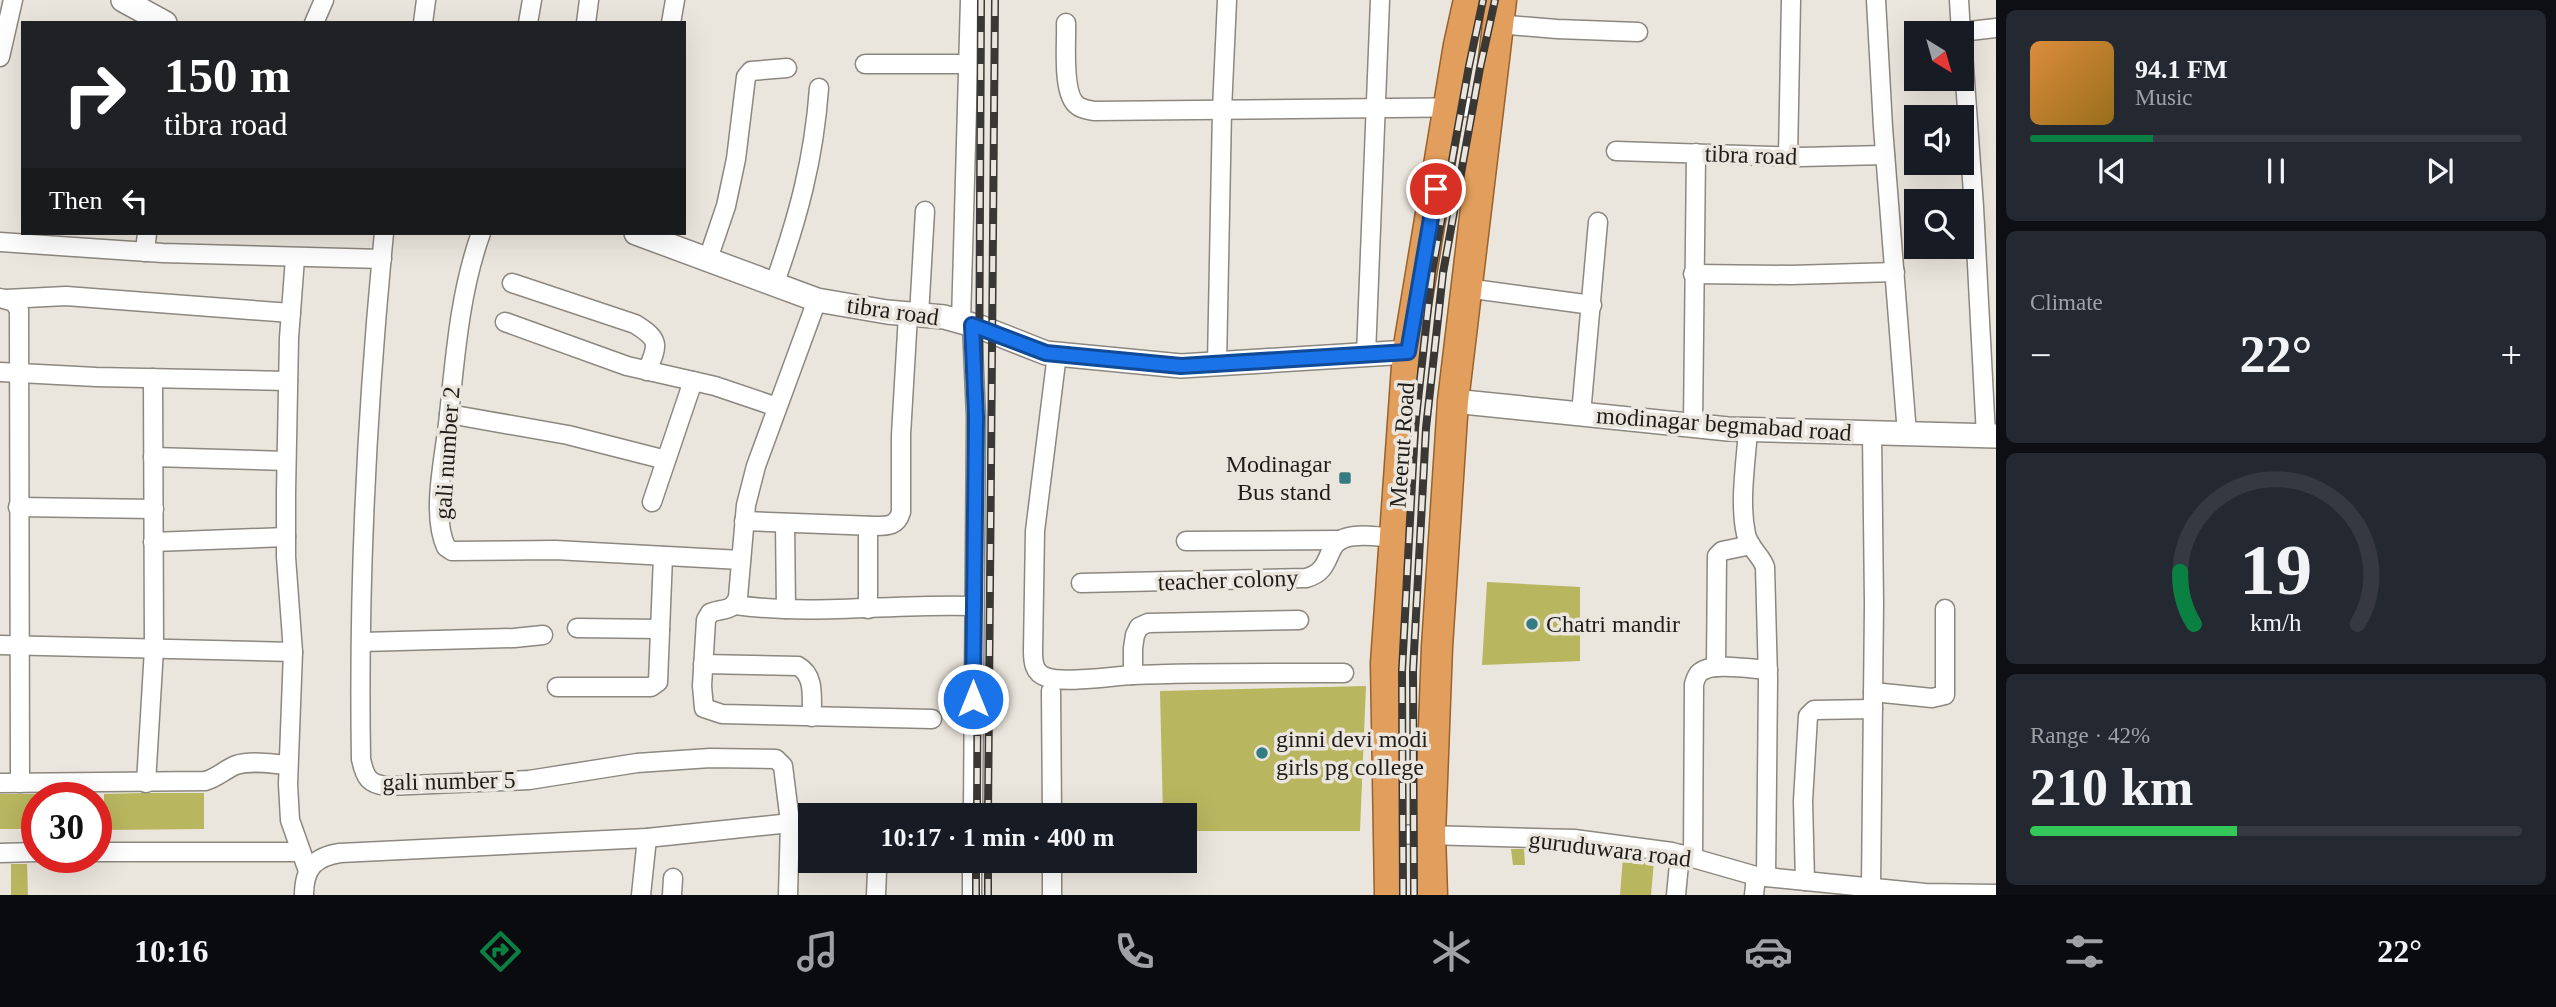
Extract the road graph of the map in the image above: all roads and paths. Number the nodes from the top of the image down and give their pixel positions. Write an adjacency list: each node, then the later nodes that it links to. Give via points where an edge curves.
1 (13, 0): 27 (street)
2 (123, 0): 16 (street)
3 (324, 0): 17 (street)
4 (426, 0): 18 (street)
5 (532, 0): 19 (street)
6 (589, 0): 20 (street)
7 (675, 0): 21 (street)
8 (970, 0): 29 (street)
9 (1227, 0): 36 (street)
10 (1380, 0): 35 (street)
11 (1469, 0): 34 (highway, Meerut Road)
12 (1791, 0): 40 (street)
13 (1876, 0): 39 (street)
14 (1959, 0): 22 (street)
15 (1499, 12): 25 (street, via 1557,29); 33 (highway, Meerut Road)
16 (161, 21)
17 (315, 21)
18 (423, 21)
19 (528, 21)
20 (586, 21)
21 (671, 21)
22 (1961, 21)
23 (1066, 23): 36 (street, via 1067,85 1079,107 1094,111)
24 (1996, 28): 26 (street)
25 (1638, 32)
26 (1974, 33)
27 (0, 57)
28 (865, 64): 29 (street)
29 (969, 64): 63 (street)
30 (787, 68): 51 (street, via 751,71 746,77 736,159)
31 (818, 88): 55 (street, via 807,180)
32 (1966, 91): 82 (street)
33 (1487, 107): 34 (street); 56 (highway, Meerut Road)
34 (1449, 108): 35 (street); 64 (highway, Meerut Road)
35 (1374, 109): 36 (street); 66 (street)
36 (1222, 110): 67 (street)
37 (1616, 151): 38 (street, tibra road)
38 (1696, 153): 40 (street, tibra road); 53 (street)
39 (1885, 155): 40 (street, tibra road); 52 (street)
40 (1788, 157)
41 (925, 211): 61 (street)
42 (1598, 222): 59 (street)
43 (147, 235): 48 (street)
44 (384, 235): 50 (street, gali number 5)
45 (480, 235): 76 (street, gali number 2, via 457,329)
46 (641, 235): 51 (street, tibra road)
47 (0, 242): 48 (street)
48 (145, 252): 49 (street)
49 (295, 258): 50 (street); 60 (street)
50 (382, 259): 112 (street, gali number 5, via 376,302)
51 (708, 259): 55 (street, tibra road)
52 (1895, 272): 53 (street); 81 (street)
53 (1693, 274): 78 (street)
54 (512, 283): 68 (street, via 650,333 656,350)
55 (774, 285): 58 (street, tibra road)
56 (1466, 288): 59 (street); 74 (highway, Meerut Road)
57 (3, 298): 60 (street, via 66,296); 70 (street, via 19,310)
58 (817, 300): 61 (street, tibra road); 75 (street)
59 (1592, 305): 77 (street)
60 (291, 313): 72 (street)
61 (913, 315): 63 (street, tibra road); 92 (street, via 901,435 901,512 890,526)
62 (505, 322): 68 (street)
63 (967, 324): 65 (street, tibra road); 104 (street, via 976,417)
64 (1408, 352): 66 (street, tibra road); 95 (highway, Meerut Road)
65 (1057, 354): 67 (street, tibra road, via 1181,366); 121 (street, via 1035,531 1034,665 1047,678 1060,680)
66 (1366, 355): 67 (street, tibra road)
67 (1217, 364)
68 (647, 371): 73 (street)
69 (0, 372): 70 (street)
70 (20, 372): 71 (street); 83 (street)
71 (153, 378): 72 (street); 84 (street)
72 (288, 381): 86 (street)
73 (694, 381): 75 (street); 85 (street)
74 (1453, 401): 77 (street, modinagar begmabad road); 136 (highway, Meerut Road)
75 (778, 407): 90 (street, via 756,466)
76 (449, 414): 85 (street, via 568,435); 100 (street, gali number 2, via 440,522 446,547 452,551)
77 (1581, 414): 78 (street, modinagar begmabad road)
78 (1693, 425): 79 (street, modinagar begmabad road)
79 (1748, 429): 80 (street, modinagar begmabad road); 99 (street, via 1744,502)
80 (1871, 433): 81 (street, modinagar begmabad road); 124 (street)
81 (1908, 434): 82 (street, modinagar begmabad road)
82 (1991, 436)
83 (9, 456): 88 (street)
84 (153, 457): 86 (street); 89 (street)
85 (666, 460): 87 (street)
86 (286, 461): 94 (street)
87 (652, 502)
88 (18, 508): 89 (street); 93 (street)
89 (154, 509): 98 (street)
90 (744, 521): 91 (street); 101 (street)
91 (785, 523): 92 (street); 105 (street)
92 (869, 526): 106 (street)
93 (9, 536): 114 (street)
94 (286, 537): 98 (street); 116 (street)
95 (1395, 538): 96 (street); 135 (highway, Meerut Road, via 1386,663)
96 (1341, 540): 97 (street); 102 (street, teacher colony, via 1317,576 1306,578)
97 (1186, 541)
98 (153, 542): 115 (street)
99 (1751, 545): 118 (street, via 1717,556); 119 (street, via 1765,567)
100 (663, 556): 101 (street, gali number 2); 110 (street)
101 (741, 560): 103 (street)
102 (1081, 583)
103 (735, 605): 105 (street); 117 (street, via 710,613 706,620)
104 (974, 606): 106 (street); 131 (street)
105 (786, 609): 106 (street)
106 (868, 609)
107 (1945, 609): 124 (street, via 1945,695)
108 (1299, 620): 121 (street, via 1148,623 1135,635)
109 (577, 628): 110 (street)
110 (660, 629): 122 (street, via 660,673 651,687)
111 (543, 635): 112 (street)
112 (362, 642): 133 (street, gali number 5, via 361,760 367,780 373,784 488,783 637,763 776,759 783,766)
113 (0, 645): 114 (street)
114 (20, 646): 115 (street); 129 (street)
115 (154, 649): 116 (street); 130 (street)
116 (293, 652): 127 (street)
117 (703, 664): 125 (street, via 806,670 811,680); 125 (street, via 702,698 710,712)
118 (1716, 667): 119 (street); 142 (street, via 1698,674 1694,684)
119 (1768, 670): 147 (street)
120 (1344, 673): 121 (street)
121 (1133, 675)
122 (557, 687)
123 (1051, 691): 132 (street)
124 (1873, 700): 148 (street, via 1814,710 1808,716 1802,801); 149 (street)
125 (812, 717): 126 (street)
126 (932, 719)
127 (288, 765): 130 (street, via 251,763 205,781); 140 (street, via 290,820)
128 (0, 783): 129 (street)
129 (20, 783): 130 (street)
130 (146, 783)
131 (973, 803)
132 (1052, 803)
133 (790, 822): 134 (street); 137 (street); 155 (street)
134 (798, 822)
135 (1389, 834): 136 (street, guruduwara road); 159 (highway, Meerut Road)
136 (1430, 834): 142 (street, guruduwara road, via 1574,839); 160 (highway, Meerut Road)
137 (647, 838): 143 (street, via 340,853 315,862); 154 (street)
138 (21, 852): 141 (street)
139 (112, 852): 140 (street)
140 (299, 852): 143 (street)
141 (0, 853)
142 (1686, 856): 147 (street, guruduwara road); 161 (street)
143 (307, 871): 153 (street)
144 (877, 873): 156 (street)
145 (972, 873): 157 (street)
146 (1052, 873): 158 (street)
147 (1761, 876): 148 (street, guruduwara road); 162 (street)
148 (1805, 881): 150 (street, guruduwara road)
149 (1871, 888): 150 (street, guruduwara road); 151 (street, guruduwara road)
150 (1825, 889)
151 (1890, 892): 152 (street, guruduwara road)
152 (1996, 894)
153 (304, 895)
154 (641, 895)
155 (788, 895)
156 (876, 895)
157 (972, 895)
158 (1052, 895)
159 (1390, 895)
160 (1432, 895)
161 (1676, 895)
162 (1754, 895)

